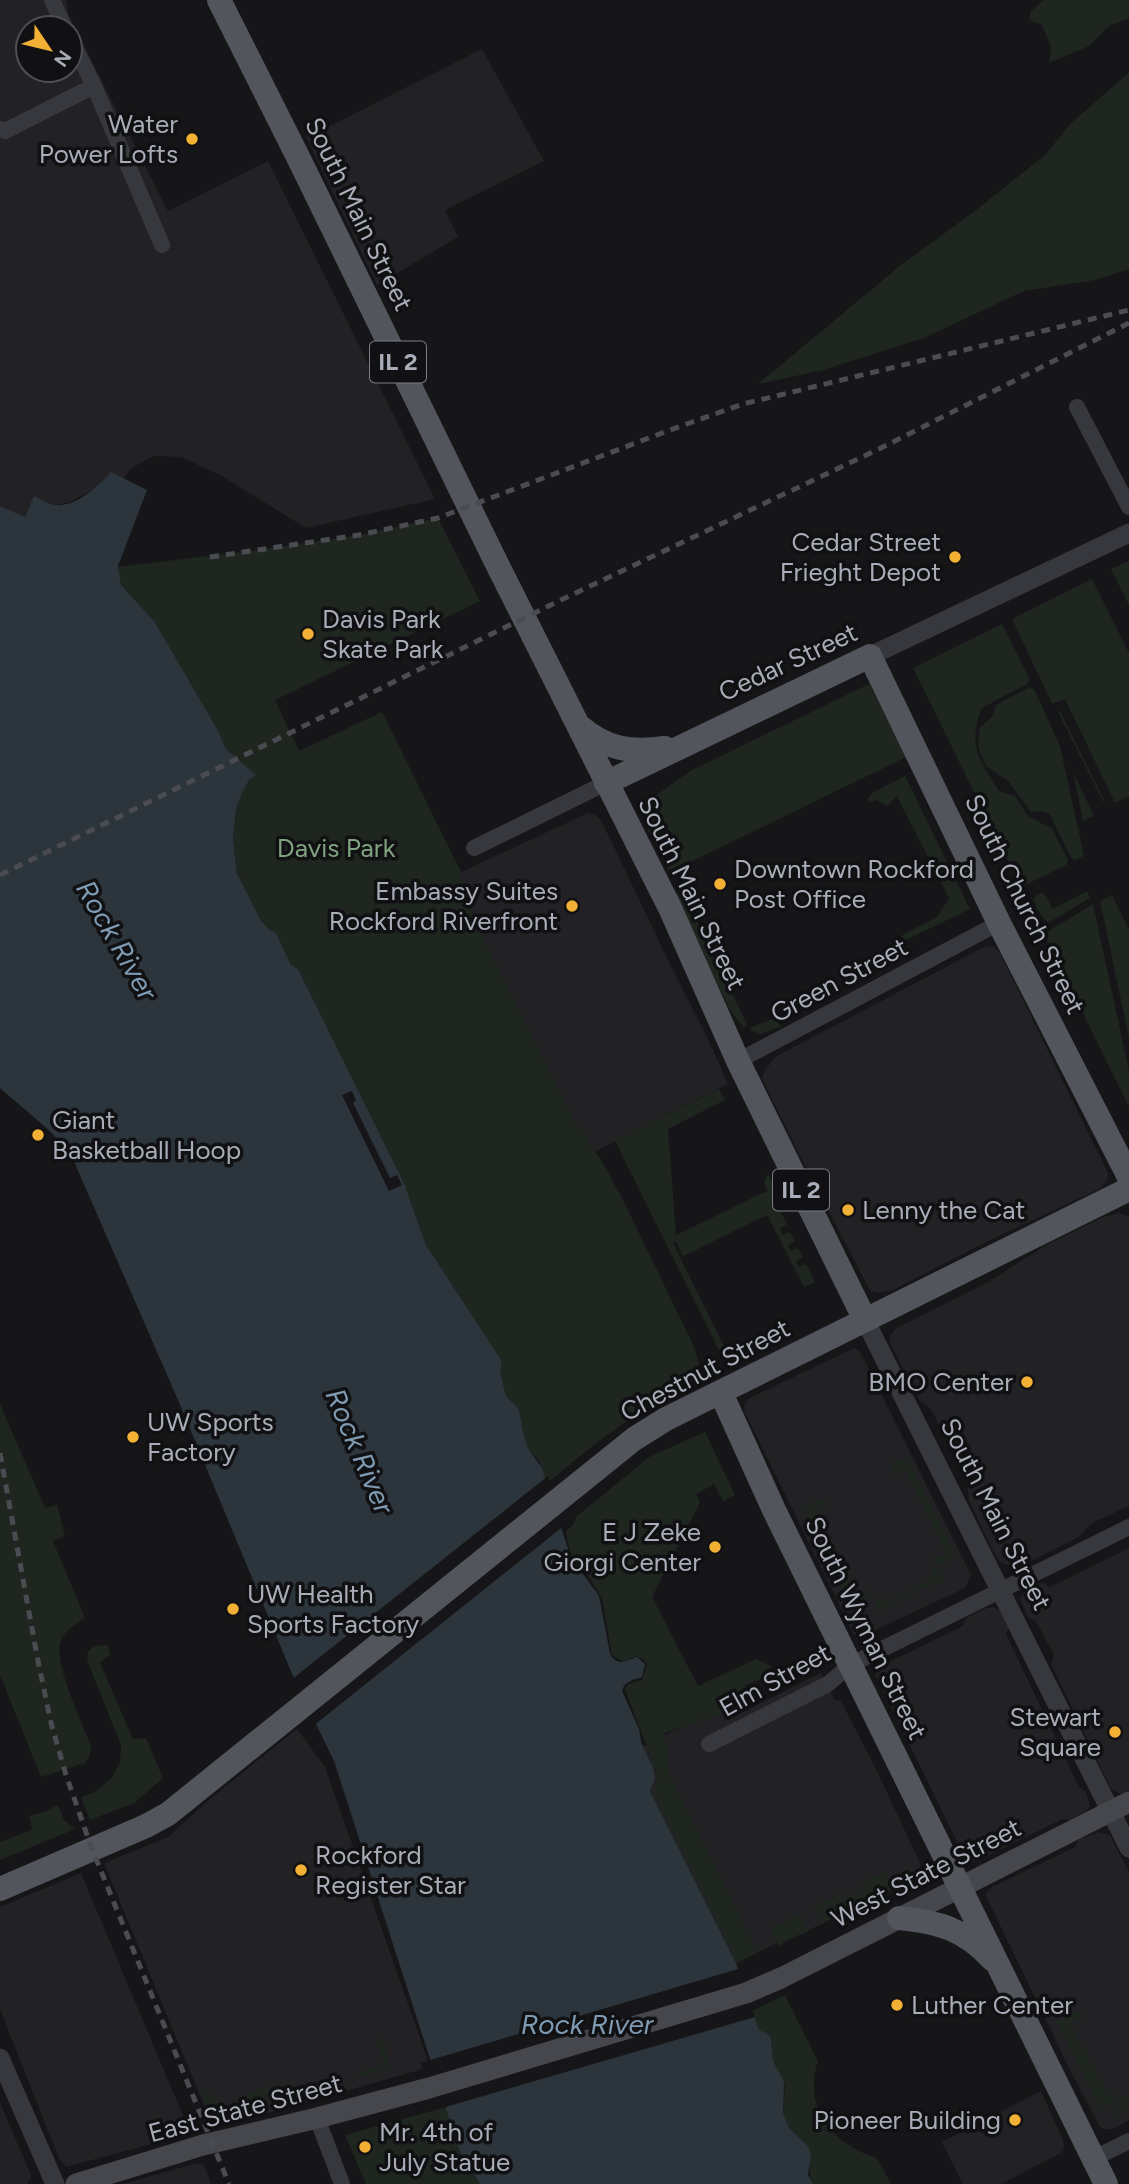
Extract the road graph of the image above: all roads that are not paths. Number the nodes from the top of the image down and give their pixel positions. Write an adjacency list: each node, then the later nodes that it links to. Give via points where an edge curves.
1 (219, 0): 10 (main road, South Main Street / IL 2)
2 (84, 66): 3 (street)
3 (94, 86): 4 (street, via 5,131); 5 (street)
4 (0, 129)
5 (162, 245)
6 (1077, 407): 7 (street)
7 (1129, 508)
8 (1129, 534): 9 (street, Cedar Street)
9 (870, 656): 11 (main road, Cedar Street / IL 2); 14 (main road, South Church Street)
10 (578, 724): 11 (main road, IL 2, via 593,738 621,748 641,751); 12 (main road, South Main Street / IL 2)
11 (683, 745): 12 (main road, Cedar Street)
12 (606, 783): 13 (street, Cedar Street); 15 (main road, South Main Street / IL 2, via 670,908)
13 (474, 848)
14 (999, 923): 15 (street, Green Street); 16 (main road, South Church Street)
15 (738, 1061): 18 (main road, South Main Street / IL 2)
16 (1129, 1177)
17 (1129, 1189): 18 (main road, Chestnut Street)
18 (865, 1320): 19 (main road, Chestnut Street); 21 (street, South Main Street)
19 (721, 1393): 22 (main road, South Wyman Street); 27 (main road, Chestnut Street, via 634,1439 168,1814)
20 (1129, 1527): 21 (street, Elm Street)
21 (1001, 1591): 22 (street, Elm Street); 24 (street, South Main Street)
22 (850, 1665): 23 (street, Elm Street, via 828,1684); 26 (main road, South Wyman Street)
23 (709, 1744)
24 (1120, 1806): 25 (street, South Main Street); 26 (main road, West State Street)
25 (1129, 1848)
26 (961, 1887): 28 (main road, West State Street); 29 (main road, South Wyman Street)
27 (0, 1889)
28 (899, 1918): 29 (main road, via 960,1932); 31 (main road, West State Street, via 746,1993)
29 (1002, 1970): 34 (main road, South Wyman Street)
30 (0, 2058): 35 (street)
31 (429, 2088): 32 (main road, East State Street)
32 (317, 2118): 36 (main road, East State Street); 37 (street)
33 (1129, 2141): 34 (street)
34 (1094, 2158): 38 (main road, South Wyman Street)
35 (55, 2184)
36 (76, 2184)
37 (342, 2184)
38 (1106, 2184)

